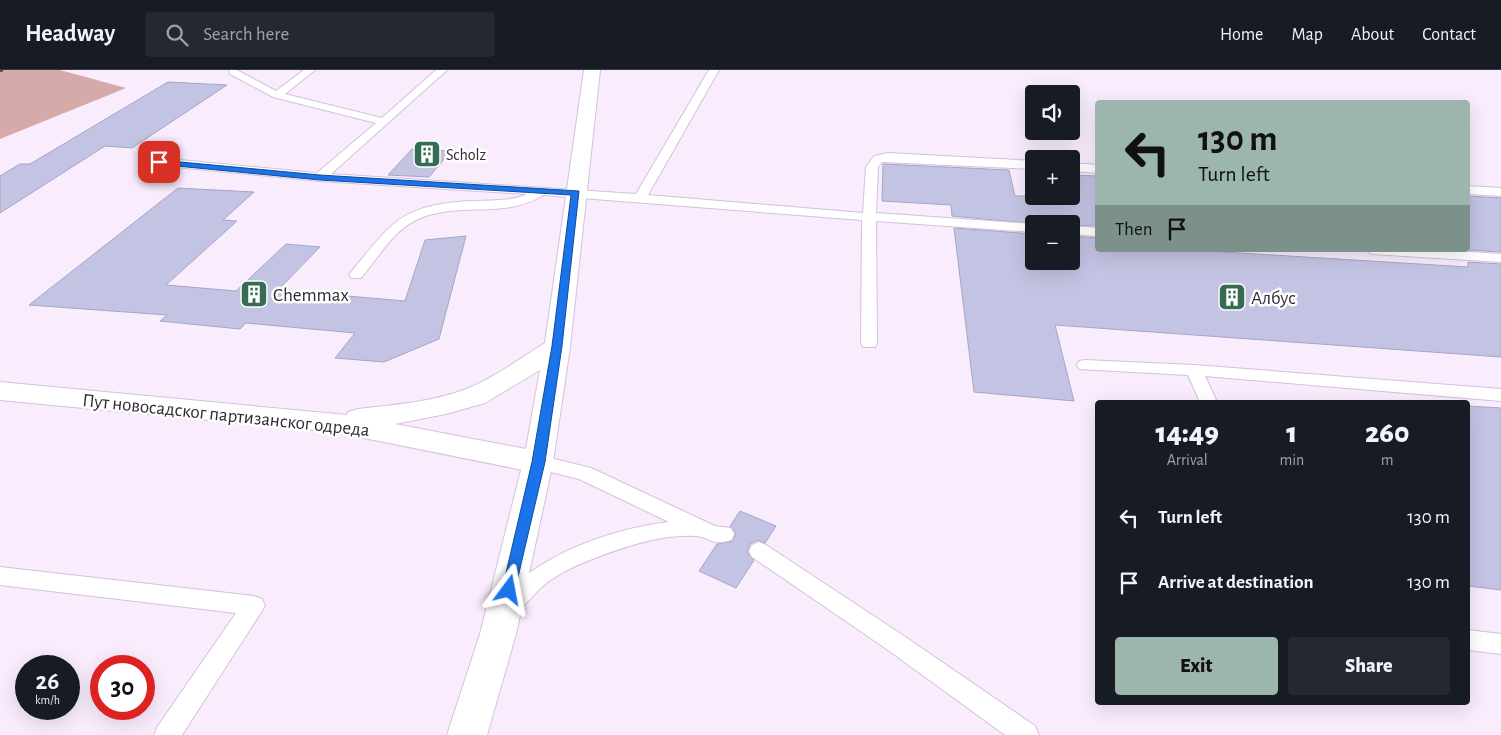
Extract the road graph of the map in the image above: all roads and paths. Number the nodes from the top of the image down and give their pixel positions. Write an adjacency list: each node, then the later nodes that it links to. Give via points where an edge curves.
1 (310, 70): 6 (lane)
2 (442, 70): 7 (lane)
3 (592, 70): 16 (street)
4 (714, 70): 17 (lane)
5 (233, 72): 6 (lane)
6 (278, 95): 7 (lane)
7 (384, 122): 12 (lane)
8 (159, 162): 12 (lane)
9 (1025, 164): 18 (lane, via 888,156 878,159 872,166)
10 (1080, 168): 11 (lane)
11 (1095, 169)
12 (320, 177): 14 (lane)
13 (1470, 190): 15 (lane)
14 (540, 191): 16 (lane); 24 (lane, via 517,203 426,210 410,216)
15 (1501, 192)
16 (576, 193): 17 (lane); 26 (street)
17 (640, 198): 18 (lane)
18 (868, 217): 19 (lane); 25 (lane)
19 (1025, 227)
20 (1080, 231): 21 (lane)
21 (1095, 232)
22 (1404, 252): 23 (lane)
23 (1501, 258)
24 (356, 275)
25 (869, 343)
26 (557, 346): 32 (street, via 475,396 395,414); 33 (street)
27 (1085, 365): 28 (lane)
28 (1194, 370): 30 (lane); 31 (lane)
29 (0, 391): 32 (street, Пут новосадског партизанског одреда)
30 (1501, 395)
31 (1207, 400)
32 (334, 422): 33 (street, Пут новосадског партизанског одреда)
33 (538, 462): 34 (lane, via 584,473); 38 (street)
34 (699, 527): 35 (lane, via 713,534); 38 (lane, via 619,540 567,560 536,579)
35 (724, 534)
36 (759, 552): 43 (lane)
37 (0, 576): 41 (lane, via 254,606)
38 (505, 608): 42 (street)
39 (1470, 640): 40 (lane)
40 (1501, 644)
41 (168, 735)
42 (467, 735)
43 (1026, 735)

